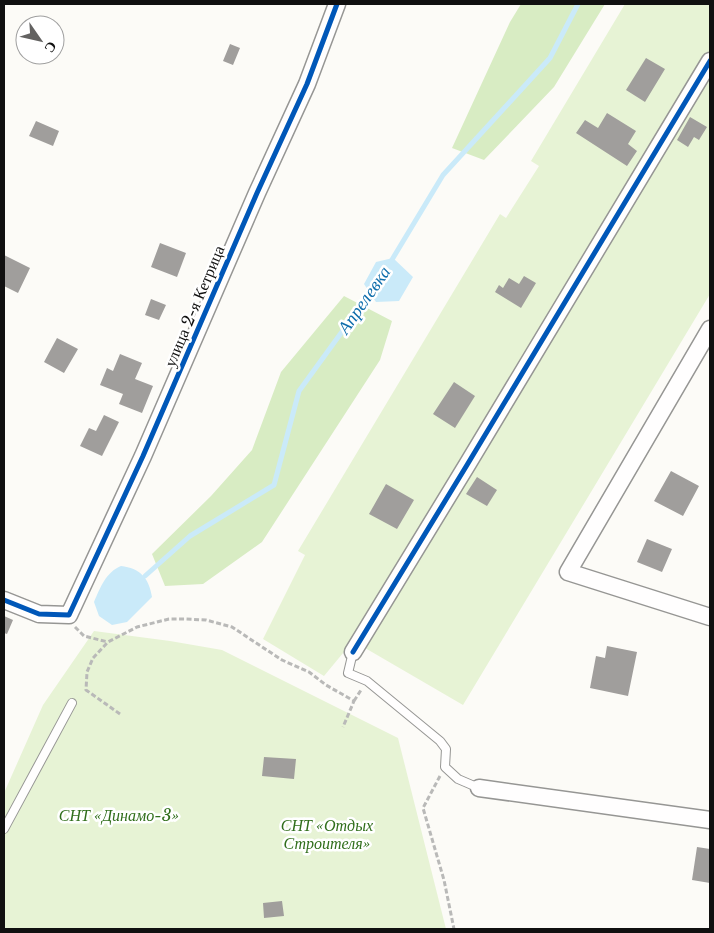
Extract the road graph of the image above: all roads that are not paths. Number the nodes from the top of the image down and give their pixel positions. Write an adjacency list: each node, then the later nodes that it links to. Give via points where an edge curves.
1 (337, 4): 4 (street, улица 2-я Кетрица, via 307,84 69,615 39,614)
2 (710, 62): 6 (street)
3 (710, 328): 5 (street, via 568,572)
4 (4, 600)
5 (710, 617)
6 (353, 652): 8 (lane, via 348,673 367,681 440,741 446,749 446,766 458,779)
7 (72, 703): 10 (lane)
8 (478, 788): 9 (street)
9 (710, 820)
10 (4, 829)

